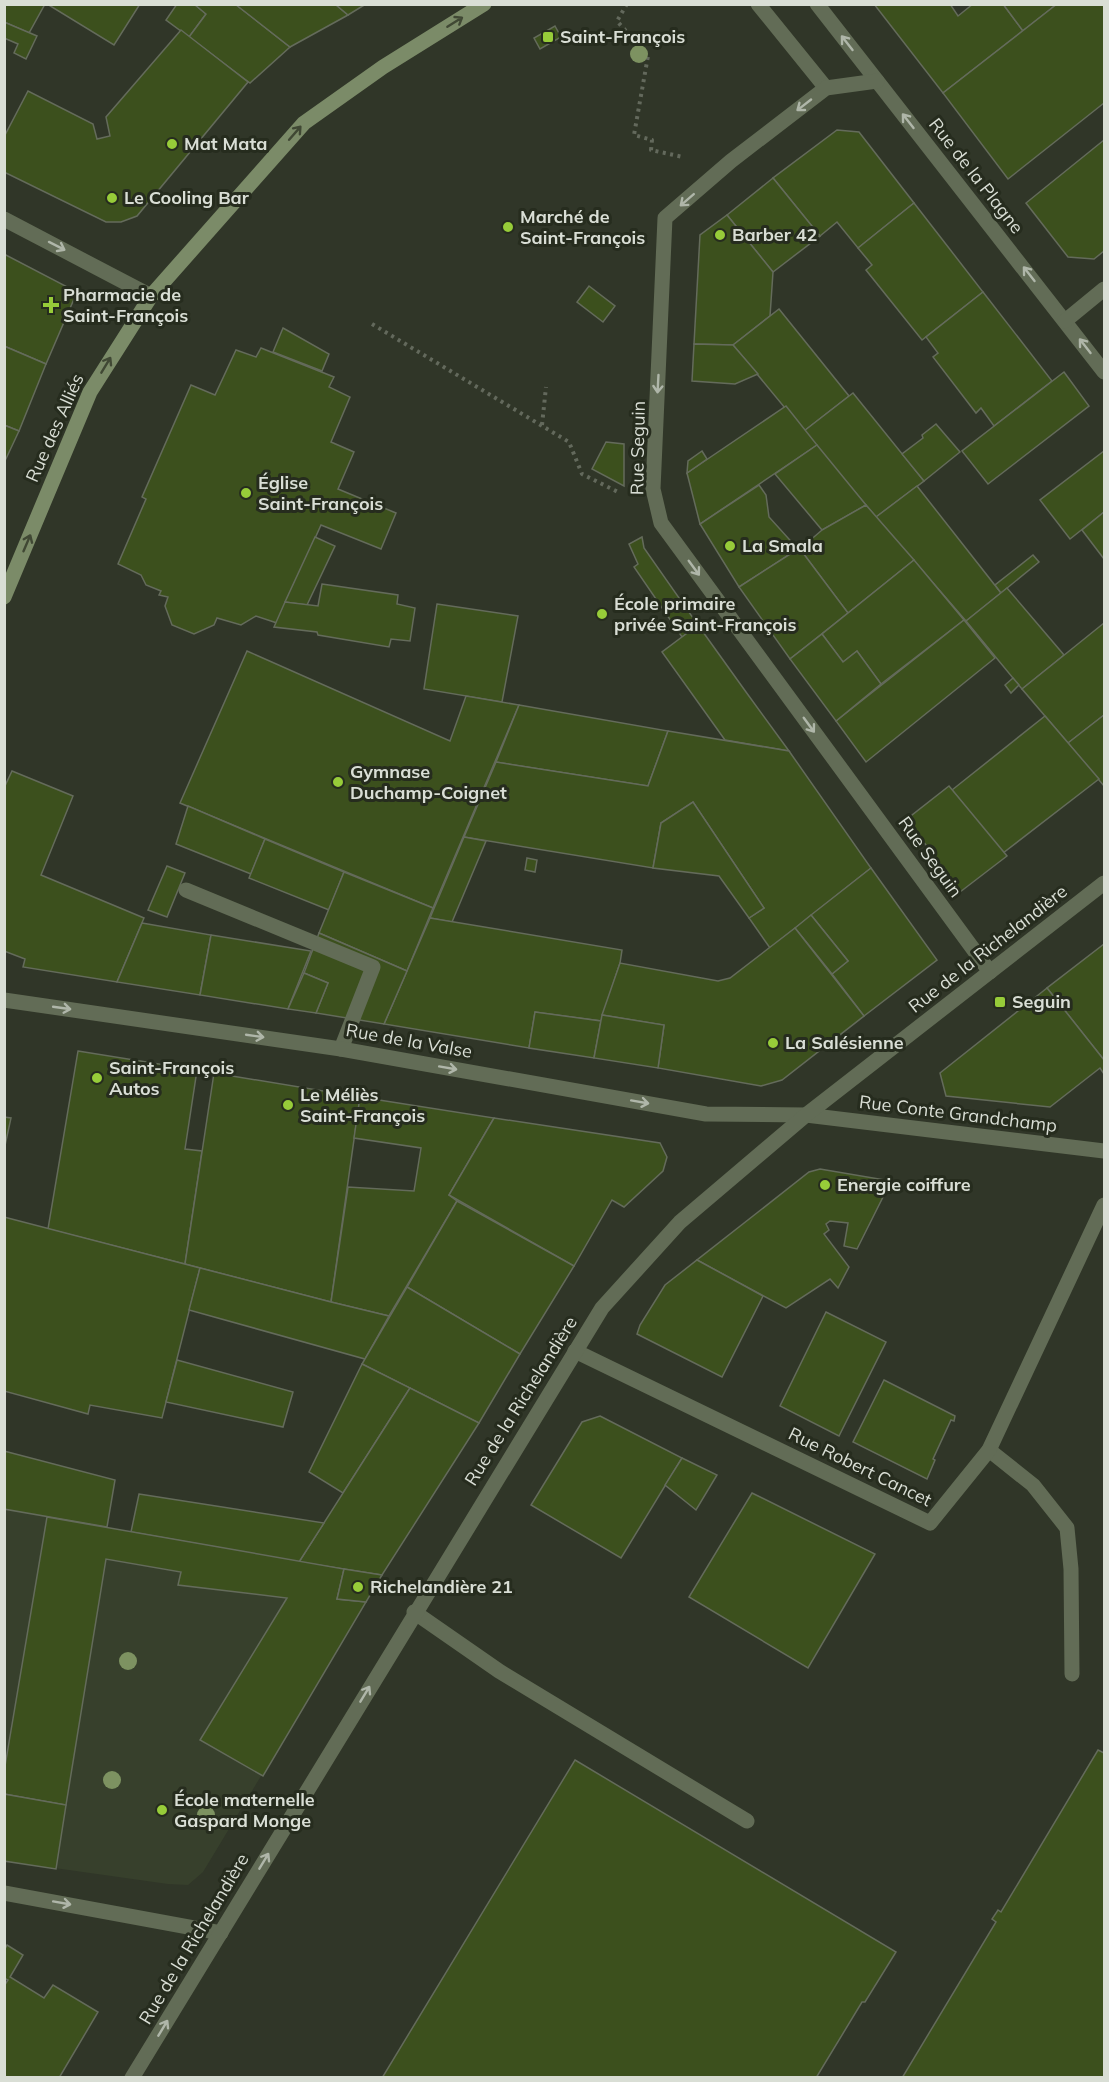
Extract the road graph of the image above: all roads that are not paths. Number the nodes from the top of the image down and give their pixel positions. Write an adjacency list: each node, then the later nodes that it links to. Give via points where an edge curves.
1 (484, 4): 8 (main road, Rue des Alliés, one-way to 1, via 304,123 383,67)
2 (758, 4): 5 (street)
3 (817, 4): 4 (street, Rue de la Plagne, one-way to 3)
4 (877, 81): 5 (street, Rue Seguin); 9 (street, Rue de la Plagne, one-way to 4)
5 (826, 88): 14 (street, Rue Seguin, one-way to 14, via 665,218 653,489 661,523)
6 (4, 219): 8 (street, one-way to 8)
7 (1104, 289): 9 (street)
8 (151, 296): 11 (main road, Rue des Alliés, one-way to 8, via 90,392)
9 (1065, 321): 10 (street, Rue de la Plagne, one-way to 9)
10 (1104, 372)
11 (4, 597)
12 (1104, 883): 14 (street, Rue de la Richelandière)
13 (186, 890): 16 (street, via 373,967)
14 (990, 972): 17 (street, Rue de la Richelandière)
15 (4, 1000): 16 (street, Rue de la Valse, one-way to 16)
16 (341, 1049): 17 (street, Rue de la Valse, one-way to 17, via 706,1114)
17 (806, 1115): 18 (street, Rue Conte Grandchamp); 20 (street, Rue de la Richelandière, via 680,1222 602,1308)
18 (1104, 1151)
19 (1104, 1205): 21 (street, Rue Robert Cancet)
20 (575, 1350): 21 (street, Rue Robert Cancet, via 930,1523); 22 (street, Rue de la Richelandière)
21 (989, 1450): 23 (street, via 1033,1485 1067,1528)
22 (414, 1612): 24 (street, via 499,1671); 26 (street, Rue de la Richelandière, one-way to 22)
23 (1072, 1674)
24 (747, 1821)
25 (4, 1893): 26 (street, one-way to 26)
26 (221, 1932): 27 (street, Rue de la Richelandière, one-way to 26)
27 (132, 2078)

